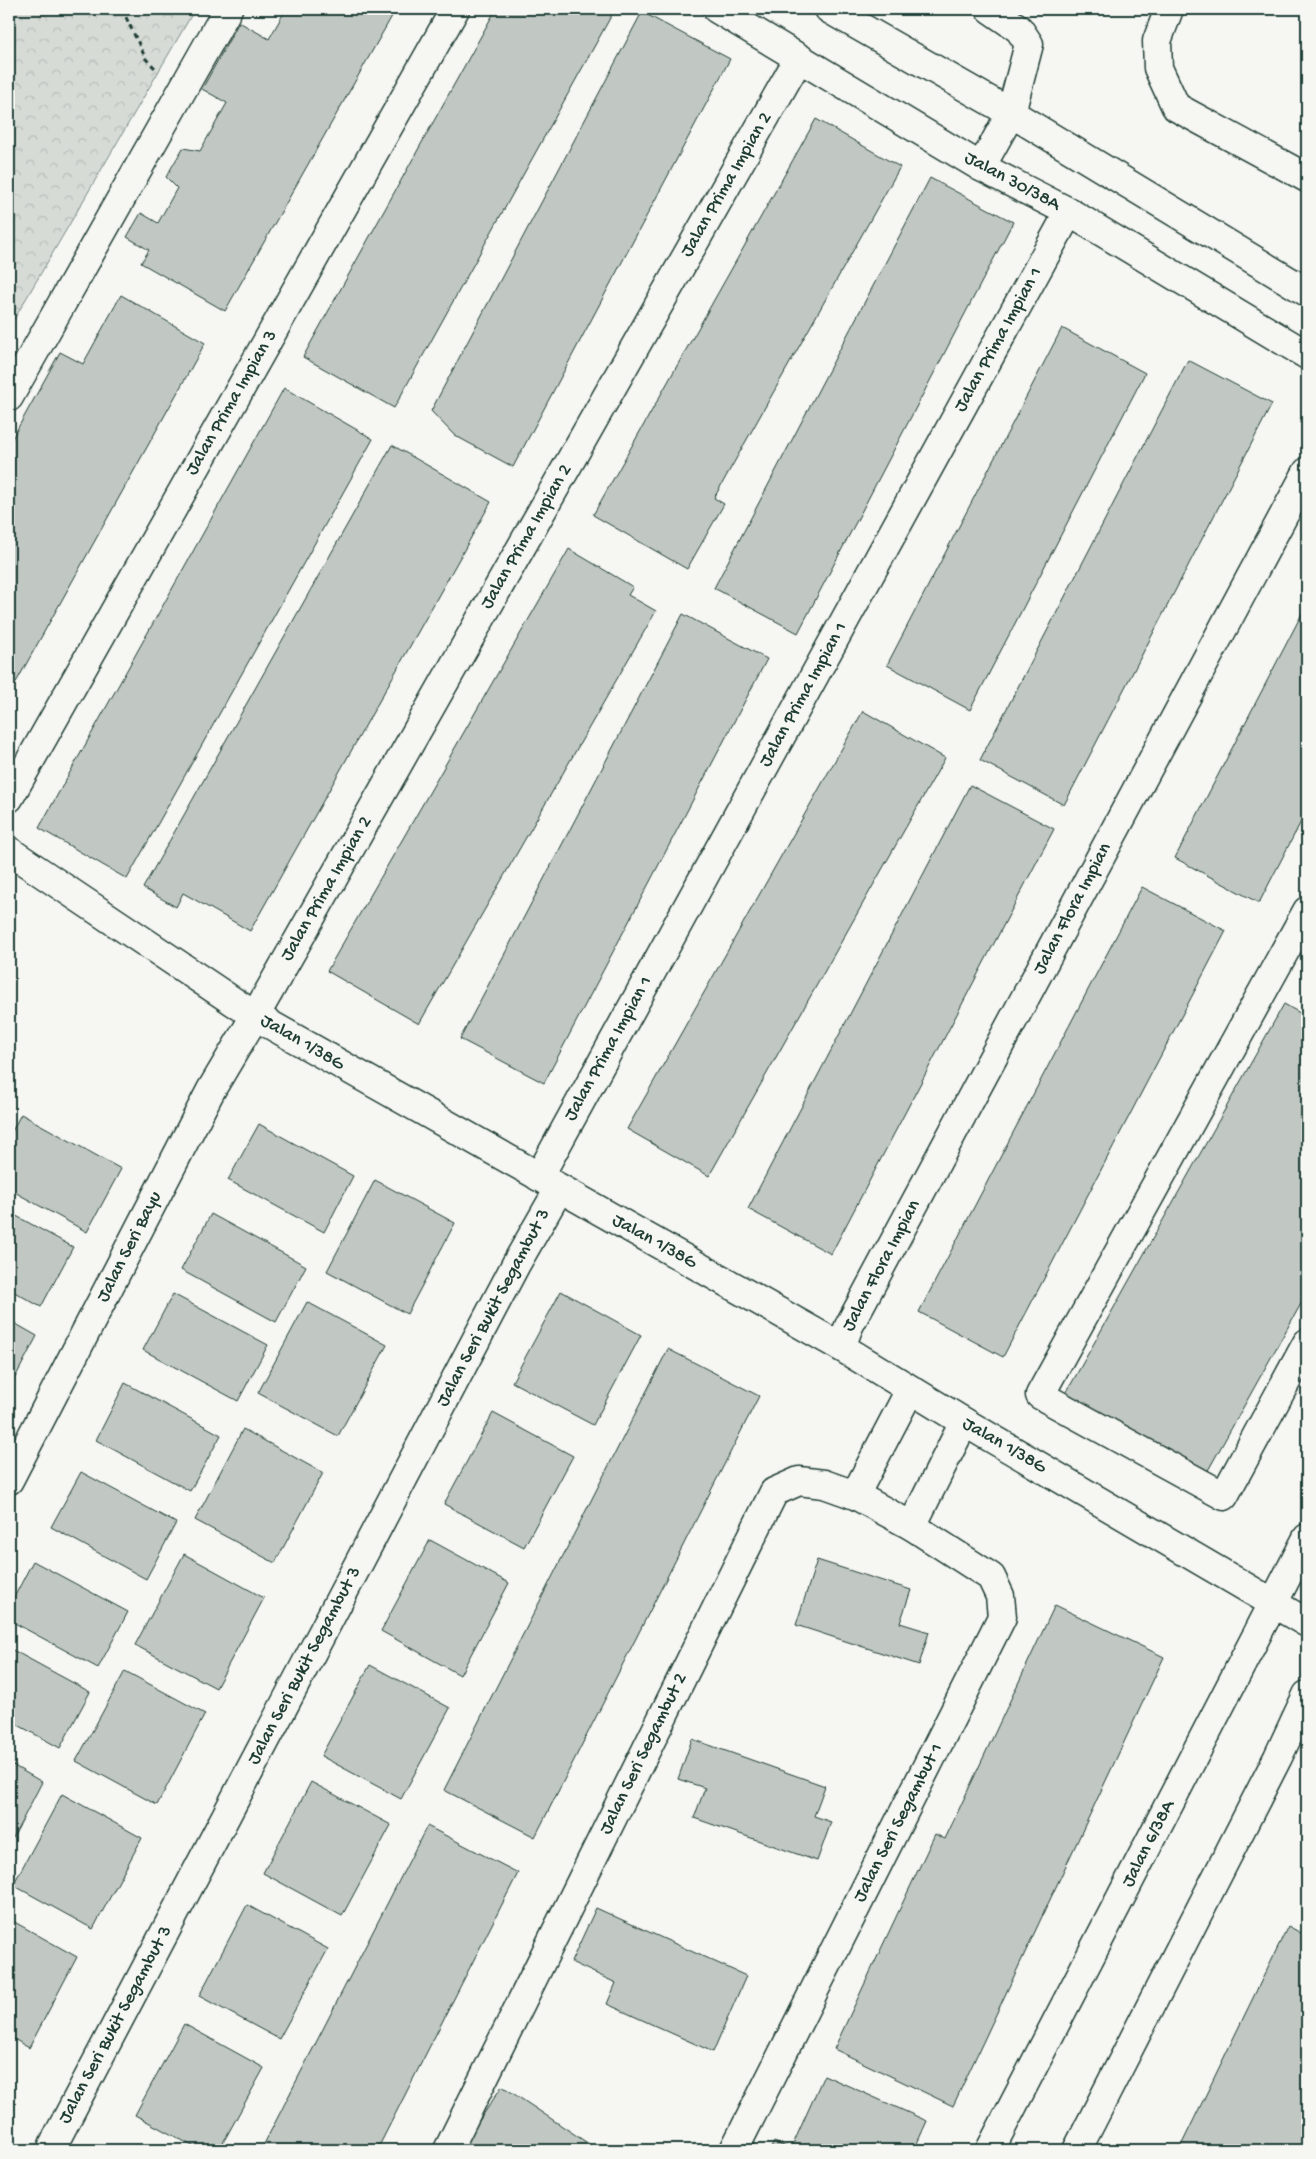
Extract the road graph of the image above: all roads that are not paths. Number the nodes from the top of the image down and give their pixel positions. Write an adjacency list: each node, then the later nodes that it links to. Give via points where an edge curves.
1 (228, 9): 14 (street)
2 (455, 9): 16 (street, Jalan Prima Impian 3)
3 (717, 9): 7 (street, Jalan 30/38A)
4 (828, 9): 8 (street)
5 (990, 9): 8 (street, via 1019,29 1029,44)
6 (1169, 9): 10 (street, via 1157,41 1158,68 1176,107)
7 (799, 58): 9 (street, Jalan 30/38A); 19 (street, Jalan Prima Impian 2)
8 (1011, 113): 9 (street); 12 (street)
9 (982, 167): 11 (street, Jalan 30/38A)
10 (1307, 178)
11 (1069, 212): 13 (street, Jalan 30/38A); 20 (street, Jalan Prima Impian 1)
12 (1307, 292)
13 (1307, 355)
14 (9, 397)
15 (1307, 472): 22 (street, Jalan Flora Impian, via 849,1326)
16 (9, 798)
17 (9, 850): 19 (street, Jalan 1/38G)
18 (1307, 911): 21 (street, via 1040,1394 1224,1496)
19 (255, 1016): 20 (street, Jalan 1/38G); 25 (street, Jalan Seri Bayu, via 211,1090)
20 (549, 1183): 22 (street, Jalan 1/38G); 32 (street, Jalan Seri Bukit Segambut 3, via 516,1264)
21 (1307, 1343)
22 (841, 1348): 23 (street, Jalan 1/38G)
23 (910, 1390): 24 (street, Jalan 1/38G); 26 (street)
24 (964, 1422): 27 (street); 29 (street, Jalan 1/38G)
25 (9, 1480)
26 (855, 1495): 27 (street, Jalan Seri Segambut 2); 33 (street, Jalan Seri Segambut 2, via 824,1484 799,1481 774,1492)
27 (912, 1526): 34 (street, Jalan Seri Segambut 1, via 991,1577 1000,1596 1002,1617)
28 (1307, 1538): 29 (street, Jalan 6/38A)
29 (1272, 1604): 30 (street, Jalan 1/38G); 35 (street, Jalan 6/38A)
30 (1307, 1623)
31 (1307, 1695): 36 (street)
32 (53, 2145)
33 (448, 2150)
34 (734, 2150)
35 (990, 2150)
36 (1077, 2150)

